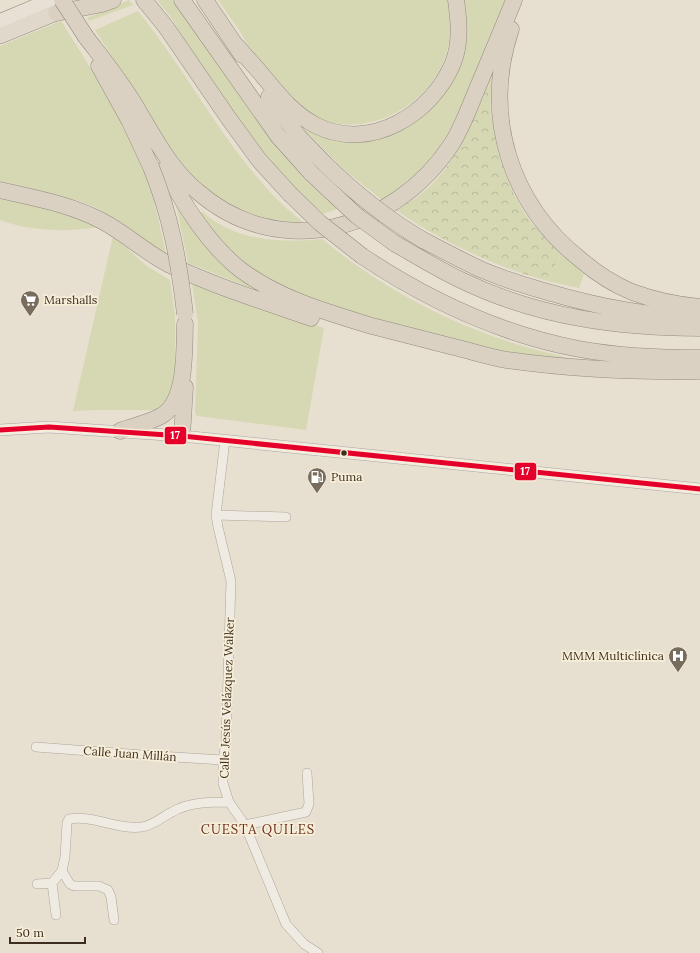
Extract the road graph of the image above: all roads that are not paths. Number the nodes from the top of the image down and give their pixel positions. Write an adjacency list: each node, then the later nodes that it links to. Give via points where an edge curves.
1 (88, 0): 8 (main road)
2 (113, 0): 8 (highway, via 102,4)
3 (182, 0): 19 (highway, bridge, via 278,136 312,174 357,216 394,243 464,282 526,305 586,320 647,327)
4 (205, 0): 13 (highway)
5 (456, 0): 13 (highway, via 459,18 457,50 440,87 417,112 378,131 348,134 308,121 280,97)
6 (514, 0): 14 (highway, via 462,126 450,146 429,173 403,196 378,212 343,226 291,231 246,221 212,204 196,191 172,164)
7 (519, 0): 16 (highway, via 500,75 500,113 508,154 533,209 556,239 595,272 648,297)
8 (56, 4): 10 (main road); 11 (highway); 12 (highway, bridge)
9 (148, 5): 20 (highway, bridge, via 171,33 259,160 320,223 362,256 411,287 443,303 517,333 578,349 637,356)
10 (0, 21)
11 (0, 36)
12 (86, 37): 14 (highway, via 118,78); 18 (highway, bridge, via 130,122 161,192 176,248)
13 (238, 47): 17 (highway, bridge, via 259,83 299,137 352,190 423,240 481,269 571,299 649,314)
14 (155, 137): 21 (highway, via 169,174 199,224 224,254 251,277 295,300 329,313)
15 (0, 190): 21 (highway, via 63,205 88,214 104,221 168,264 326,323 417,348 456,355)
16 (700, 307)
17 (700, 317)
18 (185, 319): 24 (highway, via 182,374 175,402 169,411 161,416); 25 (highway, via 187,366)
19 (700, 328)
20 (700, 358)
21 (505, 359): 22 (highway, via 617,370)
22 (700, 371)
23 (0, 430): 24 (street, via 49,427)
24 (120, 431): 25 (street)
25 (182, 436): 26 (street)
26 (225, 440): 27 (street); 28 (street, Calle Jesús Velázquez Walker)
27 (700, 489)
28 (216, 515): 29 (street); 31 (street, Calle Jesús Velázquez Walker, via 231,581 226,742)
29 (286, 517)
30 (36, 747): 31 (street, Calle Juan Millán)
31 (223, 760): 33 (street, Calle Jesús Velázquez Walker, via 223,783)
32 (306, 772): 34 (street, via 309,804 306,812)
33 (229, 802): 34 (street, Calle Jesús Velázquez Walker); 35 (street, via 186,806 143,827 114,825 97,820 69,819)
34 (245, 825): 40 (street, Calle Jesús Velázquez Walker, via 286,924 304,944)
35 (62, 871): 36 (street); 39 (street, via 74,886 99,886 108,890)
36 (52, 883): 37 (street); 38 (street)
37 (37, 884)
38 (56, 915)
39 (114, 920)
40 (318, 953)

